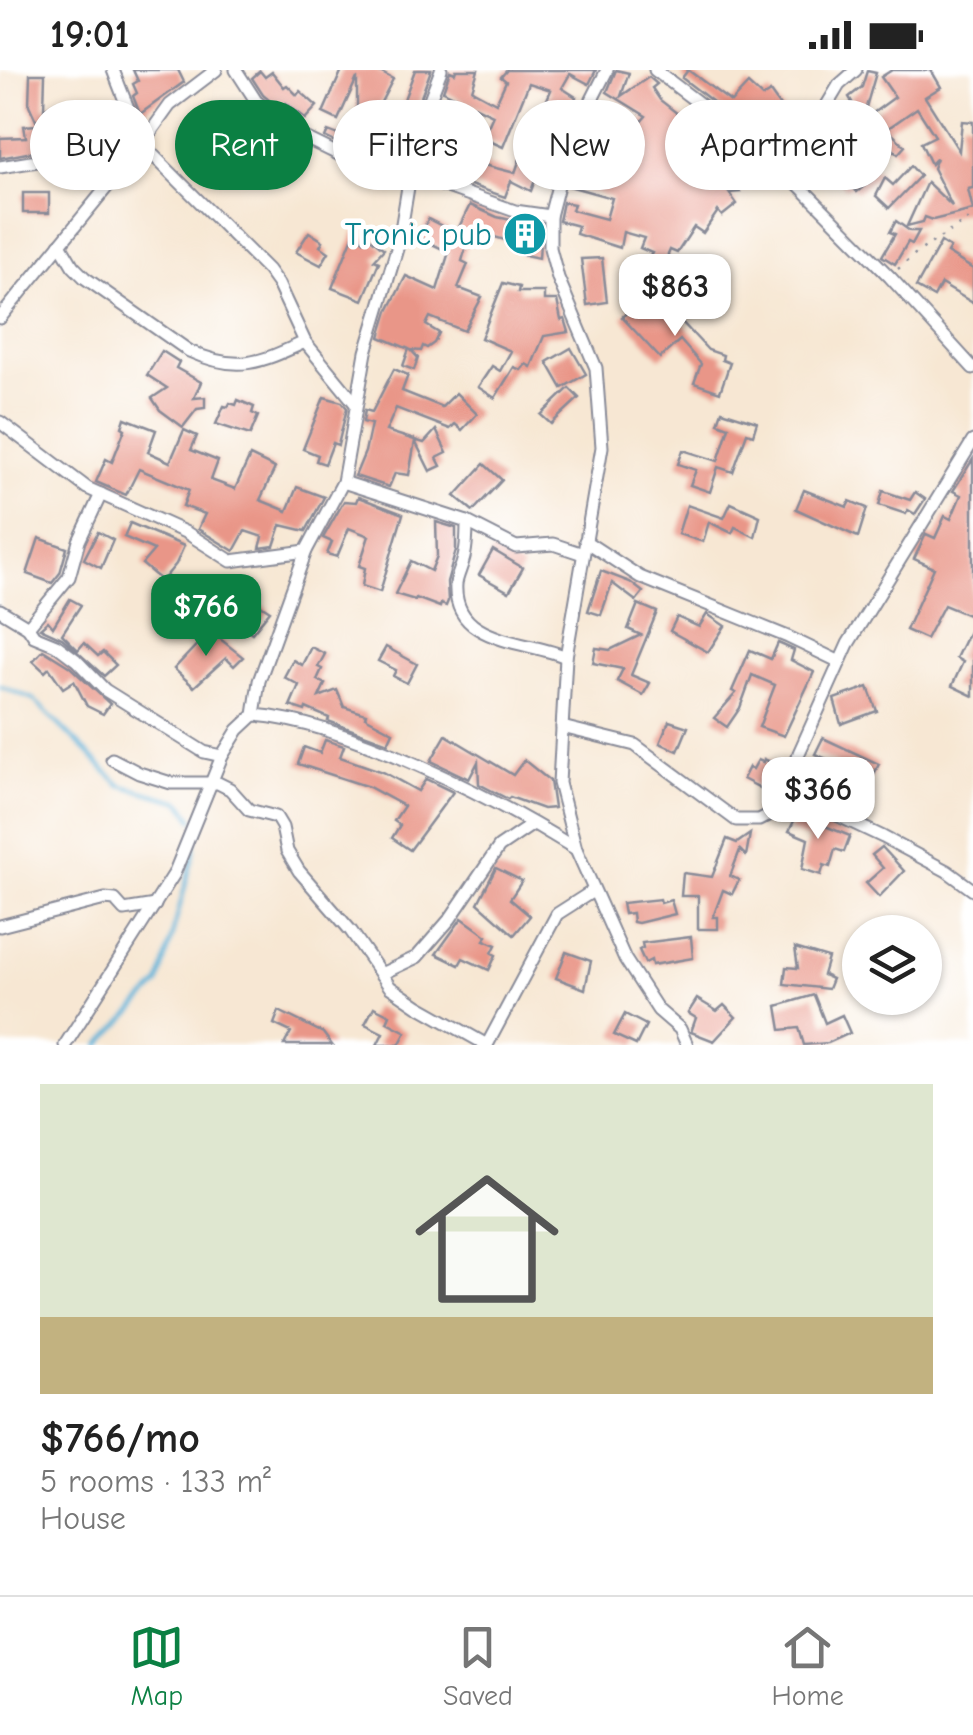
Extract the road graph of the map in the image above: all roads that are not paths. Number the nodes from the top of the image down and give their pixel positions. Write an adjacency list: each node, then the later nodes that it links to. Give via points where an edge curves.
1 (112, 70): 8 (street)
2 (216, 70): 12 (street)
3 (236, 70): 13 (street, via 256,100 292,132)
4 (441, 70): 9 (street)
5 (607, 70): 21 (street, via 568,146)
6 (655, 70): 10 (street)
7 (848, 72): 11 (street)
8 (124, 100)
9 (430, 100)
10 (695, 100)
11 (830, 100)
12 (155, 126)
13 (333, 152)
14 (155, 157): 24 (street, via 268,270)
15 (30, 164): 16 (street)
16 (0, 167)
17 (104, 190): 22 (street)
18 (408, 190): 26 (street)
19 (458, 190): 21 (street)
20 (804, 190): 25 (street)
21 (550, 216): 32 (street, via 558,278 600,389 601,461)
22 (60, 244): 23 (street); 24 (street, via 85,278 208,360 258,363)
23 (0, 318)
24 (305, 342): 26 (street)
25 (973, 368)
26 (355, 403): 29 (street)
27 (0, 422): 30 (street)
28 (973, 441): 37 (street)
29 (343, 482): 31 (street); 33 (street)
30 (101, 494): 33 (street, via 231,560); 35 (street, via 69,576)
31 (467, 522): 32 (street, via 516,547); 36 (street, via 456,586 470,622 501,640)
32 (584, 548): 36 (street); 37 (street)
33 (306, 550): 38 (street, via 259,681)
34 (0, 610): 35 (street)
35 (28, 627): 40 (street, via 106,690 204,752)
36 (566, 657): 39 (street)
37 (838, 662): 43 (street, via 799,753)
38 (254, 715): 40 (street); 44 (street, via 303,724 400,758)
39 (562, 727): 43 (street, via 646,751 736,820 759,820); 45 (street, via 559,783)
40 (222, 756): 42 (street)
41 (112, 759): 42 (street, via 171,783)
42 (209, 782): 48 (street); 50 (street, via 224,785 249,810 276,817 299,871)
43 (801, 798): 46 (street)
44 (533, 824): 45 (street); 50 (street, via 499,847 417,957)
45 (576, 849): 47 (street)
46 (971, 885)
47 (594, 891): 51 (street, via 639,983); 53 (street, via 556,914)
48 (155, 905): 49 (street, via 124,910 105,899); 52 (street)
49 (0, 926)
50 (381, 974): 53 (street, via 396,993)
51 (688, 1043)
52 (65, 1045)
53 (487, 1045)

